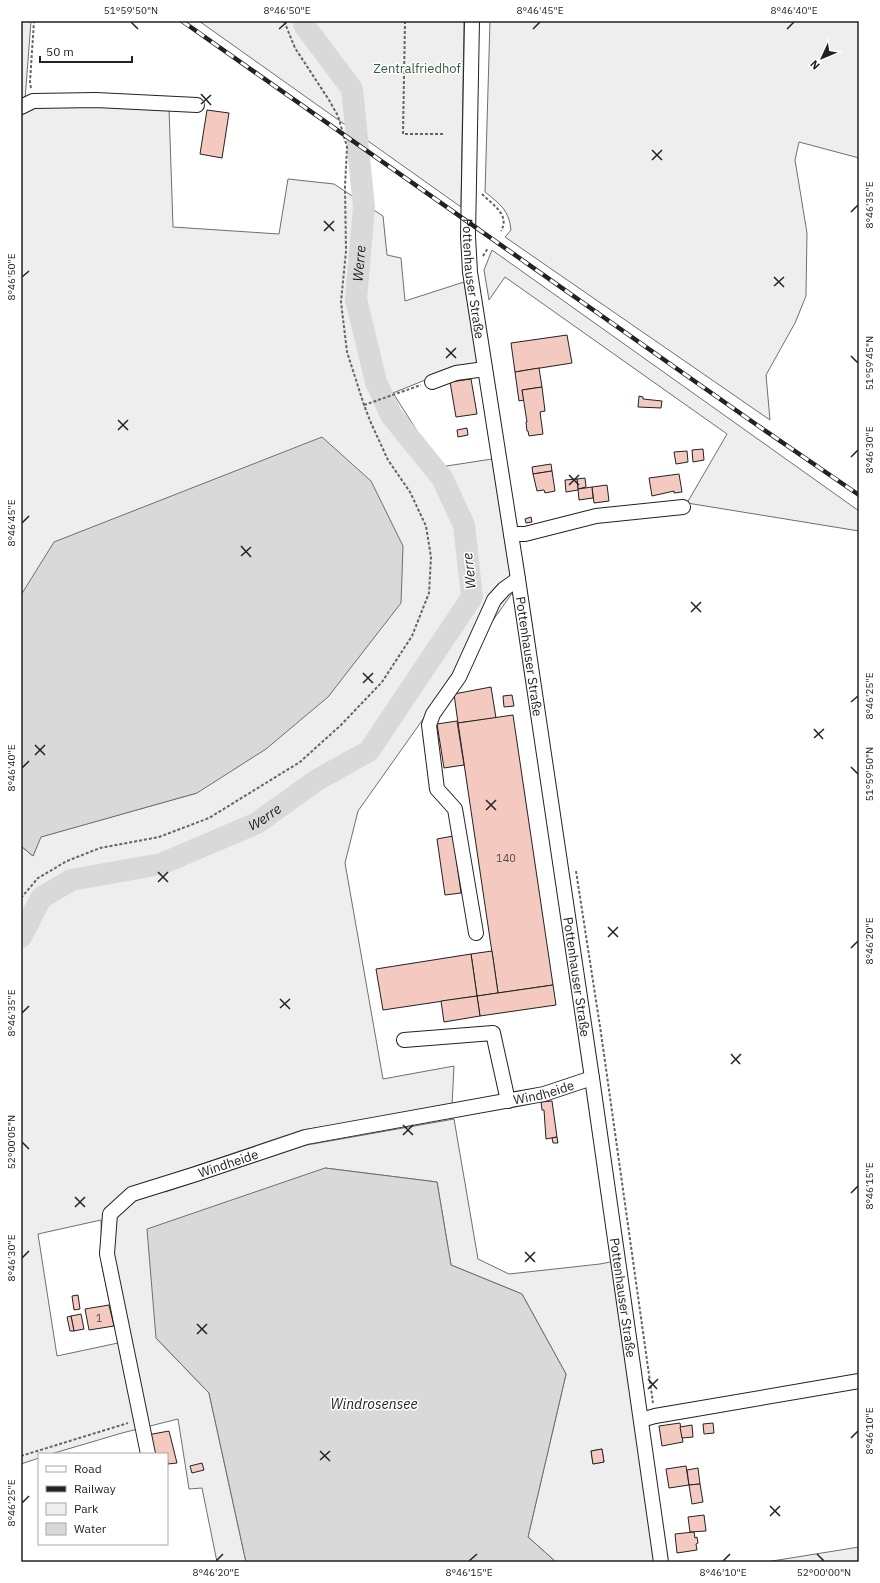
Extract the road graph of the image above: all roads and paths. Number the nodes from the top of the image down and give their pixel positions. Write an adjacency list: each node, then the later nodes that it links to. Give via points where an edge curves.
1 (34, 21): 5 (path)
2 (284, 21): 12 (path, via 295,48 338,116 347,147 346,251 341,302 347,352)
3 (405, 21): 7 (path, via 402,134)
4 (472, 21): 10 (street, Pottenhauser Straße, via 468,236 470,272)
5 (27, 104): 6 (street, via 96,100)
6 (197, 105)
7 (444, 134)
8 (481, 193): 9 (path, via 504,216 505,224)
9 (501, 231)
10 (485, 369): 11 (street, via 456,373); 14 (street, Pottenhauser Straße)
11 (432, 382): 12 (path)
12 (364, 405): 16 (path, via 388,460 410,492 426,526 431,557 429,594 412,636 382,682 341,725 300,762 254,792 209,818 159,837 100,848 67,861 38,878)
13 (683, 507): 14 (street, via 596,516 525,534)
14 (511, 534): 15 (street, Pottenhauser Straße)
15 (518, 579): 17 (street, via 494,600 459,677 433,714 429,725 437,788 455,809); 19 (street, Pottenhauser Straße)
16 (21, 898)
17 (476, 933)
18 (404, 1040): 20 (street, via 493,1032)
19 (592, 1078): 20 (street, Windheide, via 544,1094); 23 (street, Pottenhauser Straße)
20 (508, 1101): 22 (street, Windheide, via 306,1137 132,1194 110,1214 107,1254)
21 (859, 1381): 23 (street)
22 (141, 1419): 24 (street, Windheide); 25 (path)
23 (641, 1420): 26 (street, Pottenhauser Straße)
24 (148, 1453)
25 (21, 1456)
26 (661, 1562)

